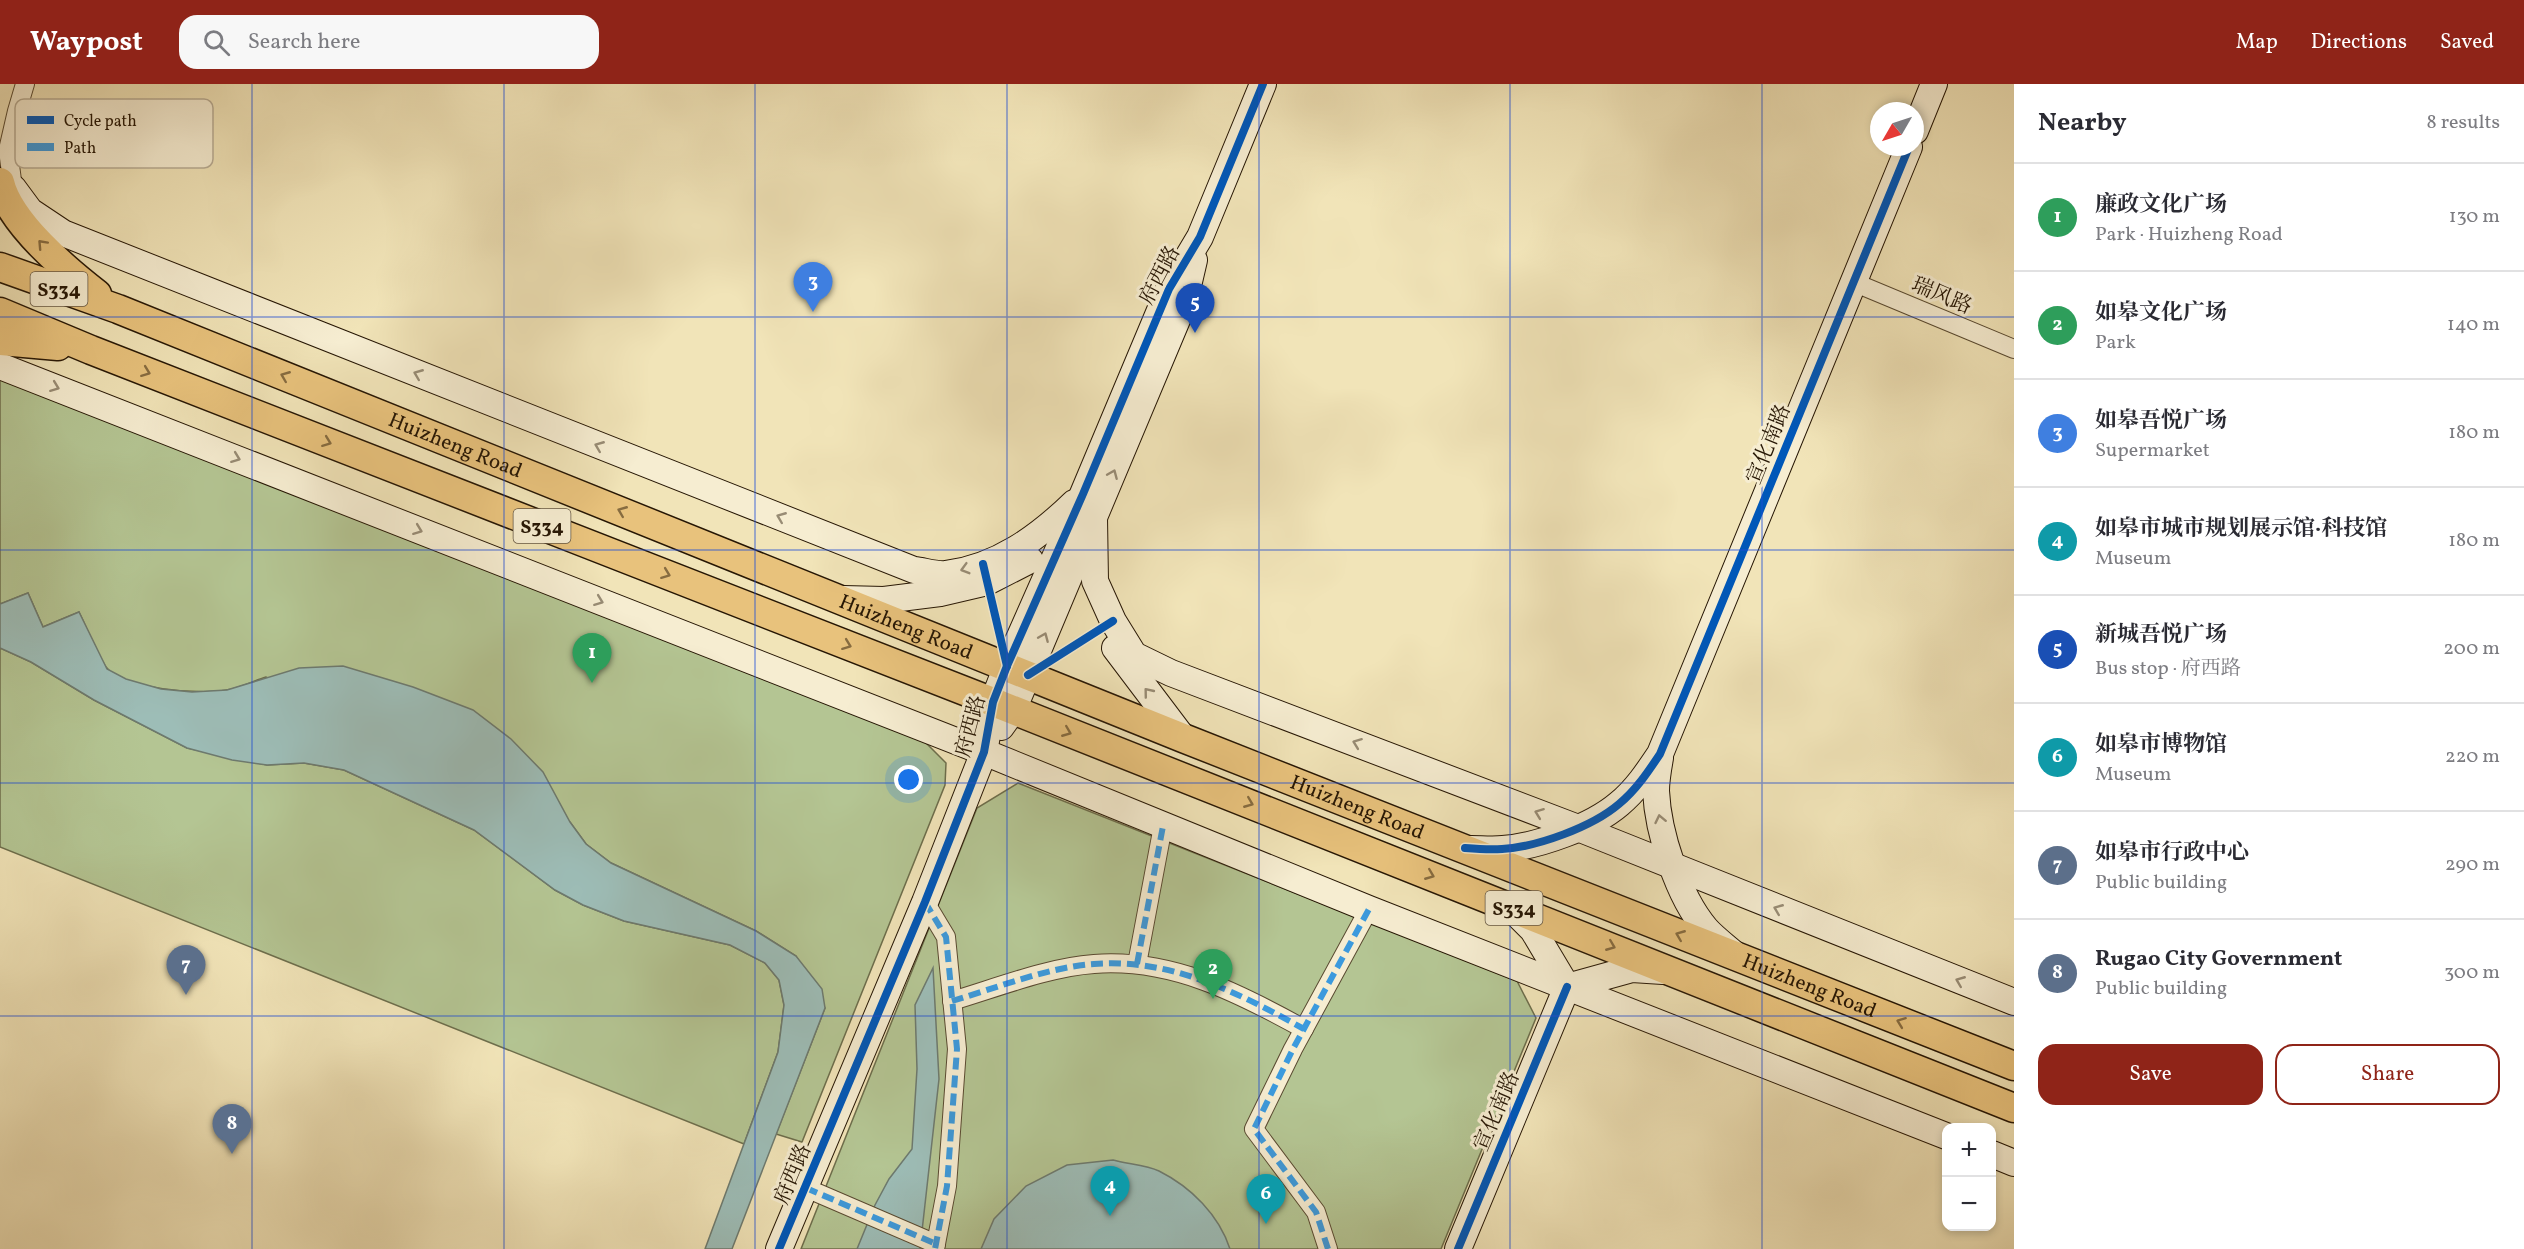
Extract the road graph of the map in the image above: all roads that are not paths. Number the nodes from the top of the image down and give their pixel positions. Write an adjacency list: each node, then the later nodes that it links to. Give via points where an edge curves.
1 (26, 84): 4 (street)
2 (1263, 84): 9 (main road, 府西路)
3 (1934, 84): 5 (main road)
4 (20, 99)
5 (1924, 109)
6 (15, 116): 8 (street, via 8,150)
7 (1905, 156): 12 (main road, 宣化南路)
8 (7, 185): 13 (main road, one-way to 8, via 65,269 26,228 2,191); 19 (main road, one-way to 8, via 1022,547 983,564 945,574 914,570 63,233 30,211)
9 (1200, 237): 19 (main road, 府西路, via 1169,289); 20 (main road, 府西路, one-way to 9, via 1184,303)
10 (0, 267): 11 (main road, Huizheng Road / S334)
11 (38, 282): 13 (main road, Huizheng Road / S334); 14 (main road)
12 (1853, 282): 16 (street, 瑞风路); 27 (main road, 宣化南路)
13 (118, 309): 22 (main road, Huizheng Road / S334, one-way to 13)
14 (10, 316): 17 (main road, Huizheng Road / S334)
15 (0, 341): 17 (main road)
16 (2014, 349)
17 (91, 350): 24 (main road, Huizheng Road / S334, one-way to 24)
18 (0, 366): 26 (main road, one-way to 26)
19 (1083, 494): 21 (main road, 府西路)
20 (1095, 518): 21 (main road, 府西路); 29 (main road, one-way to 20, via 1134,655 1095,581)
21 (1074, 540): 22 (main road, via 987,582 884,600); 23 (main road, 府西路); 25 (main road, one-way to 21, via 1120,657 1104,628)
22 (841, 599): 23 (main road, Huizheng Road / S334)
23 (1018, 670): 24 (main road, 府西路); 25 (main road, Huizheng Road / S334)
24 (1003, 706): 26 (main road, 府西路); 33 (main road, Huizheng Road / S334, one-way to 33)
25 (1183, 738): 30 (main road, Huizheng Road / S334)
26 (984, 752): 28 (main road); 32 (main road, 府西路)
27 (1660, 754): 29 (main road, via 1618,805); 31 (main road, one-way to 27, via 1659,818 1656,789)
28 (1163, 825): 34 (main road); 36 (street)
29 (1578, 828): 30 (main road, via 1541,842 1503,849); 31 (main road)
30 (1464, 848): 35 (main road, Huizheng Road / S334, one-way to 30)
31 (1674, 867): 35 (main road, via 1687,901 1706,928); 40 (main road, one-way to 31)
32 (924, 902): 39 (street, via 946,937); 47 (main road, 府西路)
33 (1507, 905): 37 (main road, Huizheng Road / S334, one-way to 37); 38 (main road, via 1533,930)
34 (1369, 909): 38 (main road); 41 (street)
35 (1738, 958): 42 (main road, Huizheng Road / S334, one-way to 35)
36 (1137, 964): 39 (street, via 1092,964 1032,976); 41 (street, via 1182,973 1244,995)
37 (1674, 971): 38 (main road, via 1632,969); 43 (main road, Huizheng Road / S334)
38 (1567, 987): 44 (main road); 51 (main road, 宣化南路)
39 (952, 1001): 48 (street, via 957,1049 952,1132 947,1186)
40 (2014, 1002)
41 (1304, 1029): 50 (street, via 1254,1129 1316,1212)
42 (2014, 1066)
43 (2014, 1108)
44 (1942, 1134)
45 (1996, 1156): 46 (main road)
46 (2014, 1163)
47 (806, 1188): 48 (street); 49 (main road, 府西路)
48 (935, 1246)
49 (779, 1249)
50 (1328, 1249)
51 (1458, 1249)

